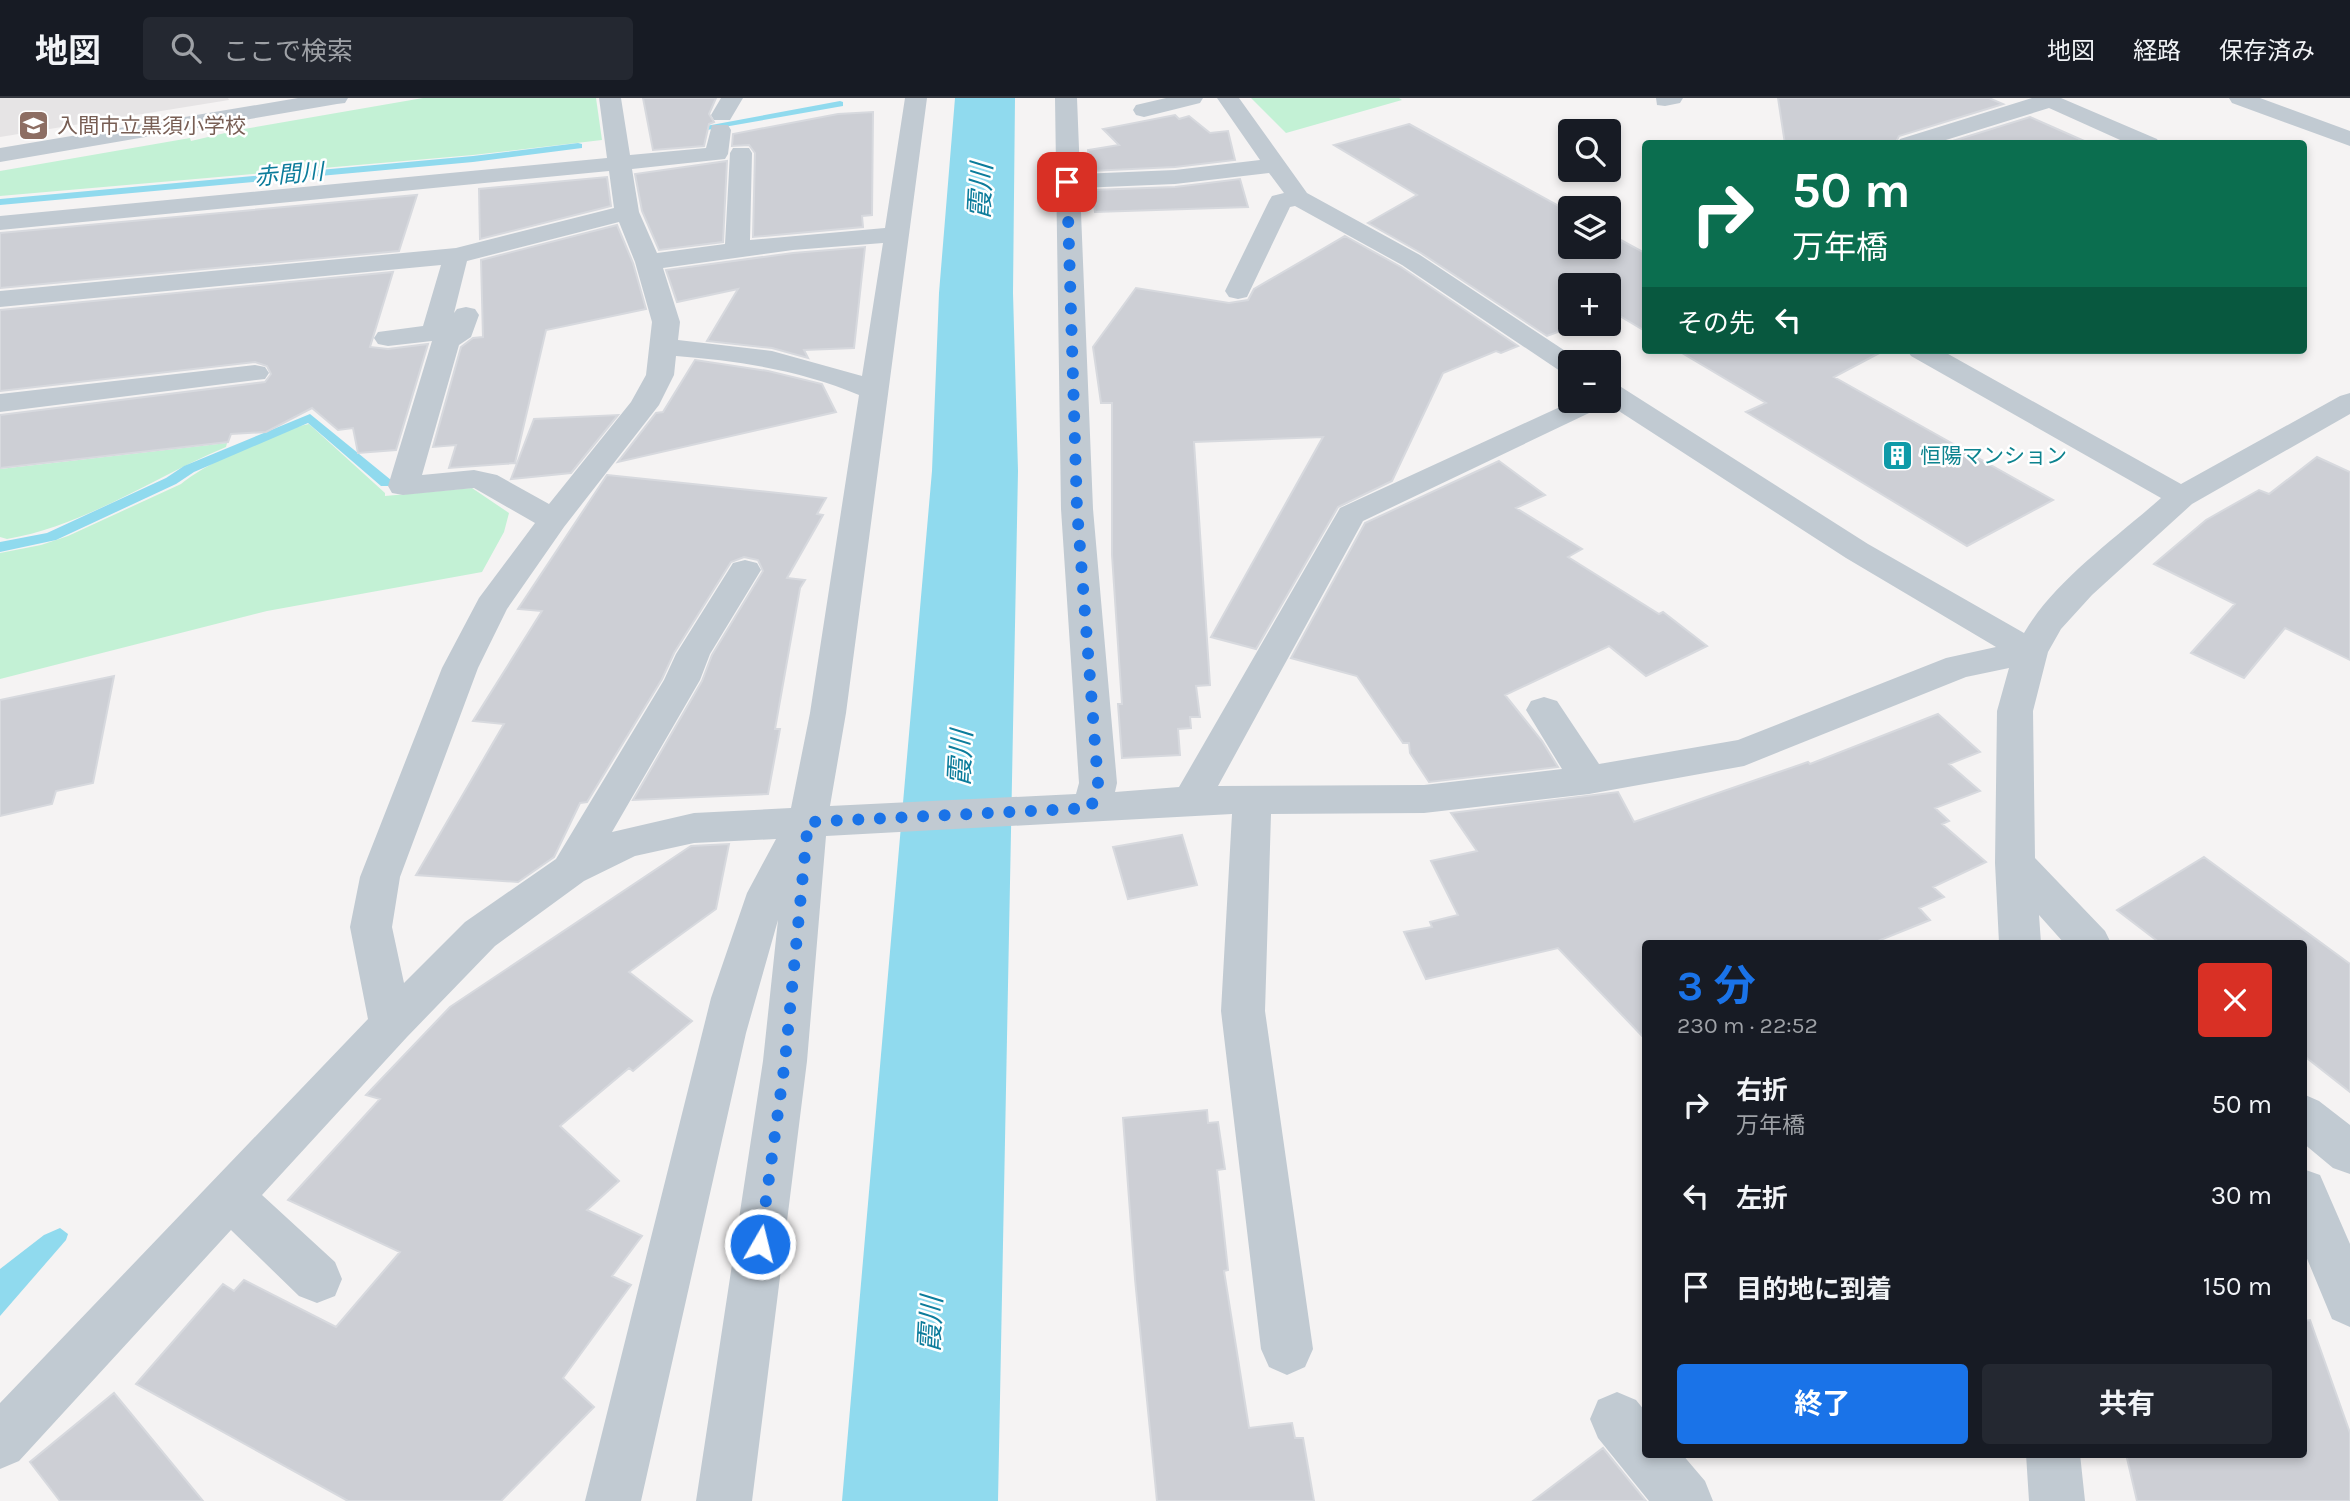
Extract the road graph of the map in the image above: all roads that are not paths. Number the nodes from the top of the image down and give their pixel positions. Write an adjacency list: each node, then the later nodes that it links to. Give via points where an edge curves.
1 (337, 98): 9 (street)
2 (610, 98): 17 (street)
3 (916, 98): 23 (street)
4 (1066, 98): 19 (street)
5 (1192, 98): 10 (street)
6 (1228, 98): 18 (street)
7 (2240, 98): 12 (street)
8 (2046, 100): 13 (street); 14 (street)
9 (243, 106): 16 (street)
10 (1144, 110)
11 (725, 114): 17 (street, via 716,153)
12 (2350, 139)
13 (1921, 140)
14 (2140, 140)
15 (741, 153): 24 (street)
16 (0, 155)
17 (621, 165): 21 (street); 22 (street)
18 (1276, 165): 19 (street, via 1175,177); 20 (street)
19 (1067, 182): 48 (street, via 1077,509 1098,783)
20 (1299, 198): 27 (street, via 1281,201); 33 (street, via 1411,260)
21 (627, 212): 25 (street); 26 (street)
22 (0, 223)
23 (896, 235): 24 (street); 35 (street)
24 (737, 250): 26 (street)
25 (456, 256): 28 (street); 30 (street, via 435,333)
26 (648, 262): 31 (street, via 667,322)
27 (1238, 291)
28 (0, 299)
29 (466, 315): 41 (street, via 461,331 446,341 403,486 474,479)
30 (388, 338)
31 (664, 347): 35 (street, via 747,354 826,371); 41 (street, via 660,375 644,405)
32 (1928, 354): 40 (street)
33 (1558, 357)
34 (254, 373): 36 (street)
35 (875, 391): 49 (street)
36 (0, 402)
37 (2350, 402): 40 (street)
38 (1621, 404): 43 (street, via 1857,551)
39 (1567, 413): 46 (street, via 1351,514)
40 (2181, 497): 43 (street, via 2080,587 2047,623)
41 (553, 520): 54 (street, via 491,606 460,668 380,877 371,927)
42 (745, 570): 51 (street)
43 (2031, 652): 45 (street, via 1958,667 1744,753); 50 (street, via 2015,711)
44 (1544, 710): 45 (street)
45 (1589, 780): 47 (street, via 1424,799)
46 (1191, 800): 47 (street); 48 (street)
47 (1252, 801): 61 (street, via 1243,1011)
48 (1091, 808): 49 (street)
49 (808, 822): 51 (street, via 694,828 626,842); 65 (street, via 780,866 756,921 737,986); 66 (street, via 785,1061)
50 (2015, 863): 52 (street); 53 (street)
51 (570, 870): 54 (street, via 480,934)
52 (2020, 940)
53 (2087, 940)
54 (391, 1024): 57 (street)
55 (2307, 1118): 56 (street)
56 (2350, 1153)
57 (229, 1196): 59 (street); 62 (street)
58 (2307, 1200): 60 (street)
59 (317, 1279)
60 (2350, 1302)
61 (1287, 1349)
62 (0, 1442)
63 (1649, 1458): 67 (street)
64 (2053, 1458): 68 (street)
65 (613, 1501)
66 (724, 1501)
67 (1685, 1501)
68 (2057, 1501)

